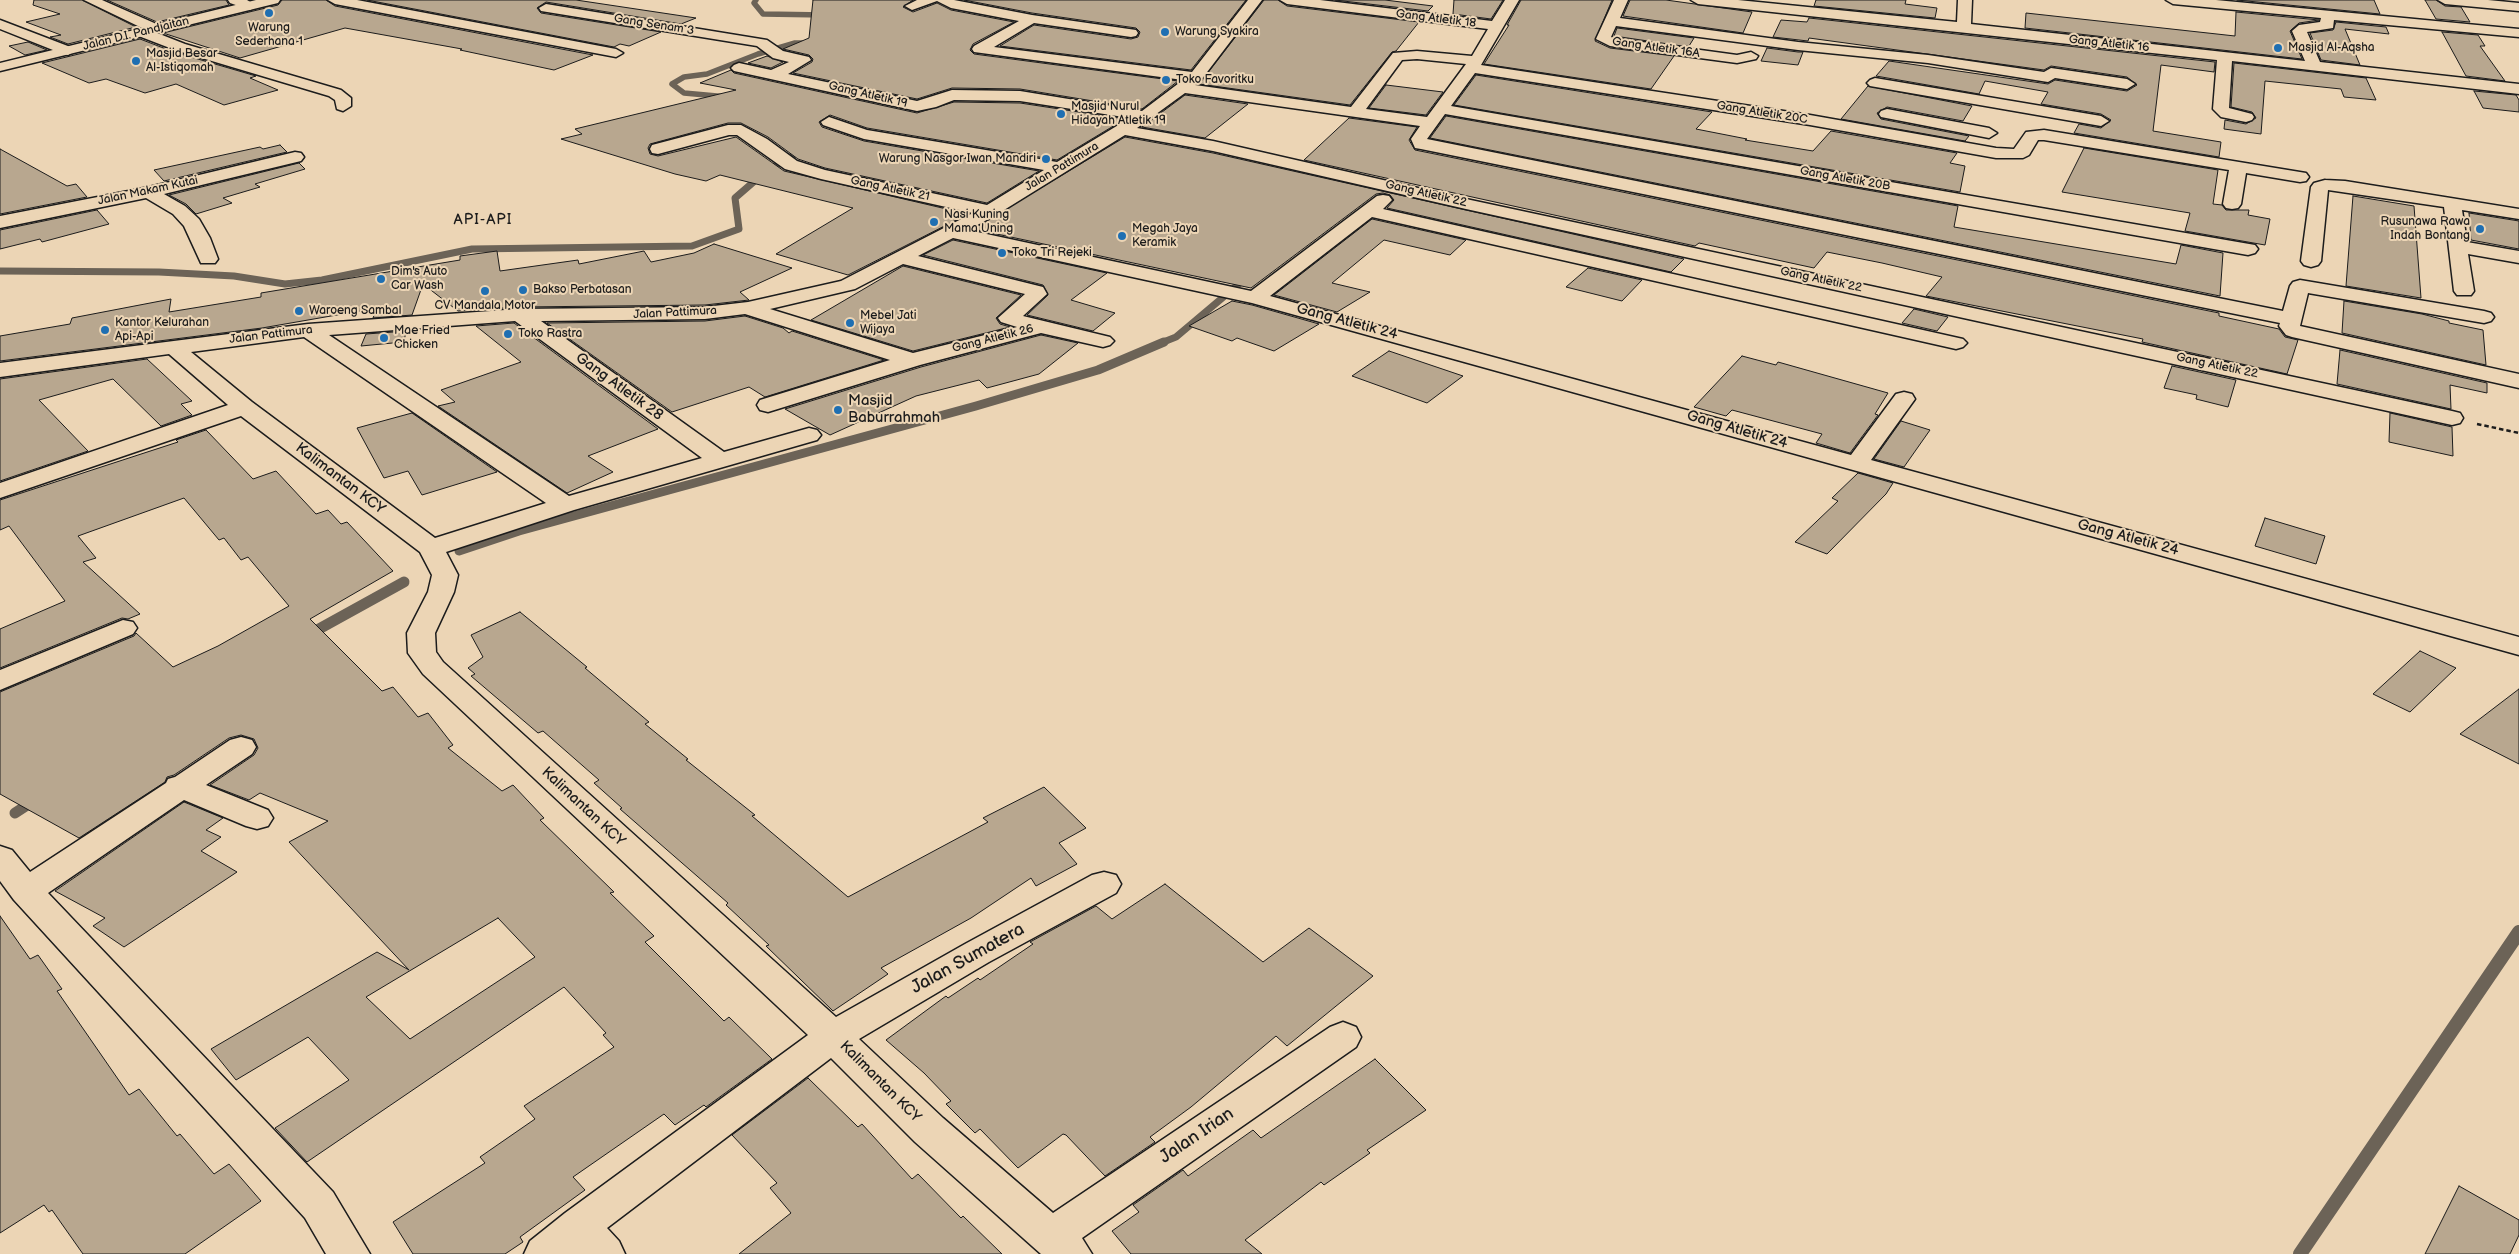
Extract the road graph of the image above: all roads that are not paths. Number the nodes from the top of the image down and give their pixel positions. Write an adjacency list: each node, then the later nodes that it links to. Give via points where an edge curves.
1 (92, 0): 25 (street)
2 (235, 0): 15 (street)
3 (272, 0): 15 (street, Jalan D.I. Pandjaitan)
4 (335, 0): 30 (street)
5 (931, 0): 16 (street)
6 (943, 0): 20 (street)
7 (1255, 0): 39 (street, Jalan Pattimura)
8 (1287, 0): 23 (street, Gang Atletik 18)
9 (1512, 0): 23 (street)
10 (1621, 0): 21 (street, Gang Atletik 16A)
11 (1698, 0): 24 (street, Gang Atletik 16)
12 (1965, 0): 24 (street)
13 (2174, 0): 19 (street)
14 (2445, 0): 17 (street)
15 (250, 6): 25 (street, Jalan D.I. Pandjaitan)
16 (912, 6)
17 (2519, 7)
18 (546, 8): 37 (street, Gang Senam 3, via 762,44 775,54 804,61)
19 (2325, 14): 27 (street); 35 (street, via 2328,25 2300,31)
20 (1032, 19): 26 (street); 39 (street, via 979,49)
21 (1611, 21): 31 (street, Gang Atletik 16A, via 1603,39 1610,42 1737,59); 38 (street)
22 (0, 24): 29 (street)
23 (1495, 26): 33 (street)
24 (1964, 27): 28 (street, Gang Atletik 16)
25 (149, 31): 29 (street, Jalan D.I. Pandjaitan); 44 (street, via 180,47 335,93 343,98)
26 (1131, 33)
27 (2519, 34)
28 (2071, 40): 32 (street, Gang Atletik 16); 38 (street)
29 (68, 51): 34 (street, Jalan D.I. Pandjaitan)
30 (616, 53)
31 (1751, 56)
32 (2225, 57): 35 (street, Gang Atletik 16); 50 (street, via 2221,109 2227,114)
33 (1474, 65): 46 (street, Gang Atletik 20C, via 1417,55 1398,56); 49 (street); 54 (street, Gang Atletik 20C, via 1996,154 2017,154)
34 (0, 67)
35 (2315, 67): 43 (street, Gang Atletik 16)
36 (740, 68): 37 (street, Gang Atletik 19)
37 (776, 74): 48 (street, Gang Atletik 19, via 917,106 952,95 1020,96)
38 (2050, 75): 41 (street); 45 (street)
39 (1196, 77): 42 (street, Jalan Pattimura)
40 (1875, 82): 45 (street)
41 (2127, 84)
42 (1184, 88): 46 (street, Gang Atletik 20B); 48 (street, Jalan Pattimura)
43 (2519, 89)
44 (343, 106)
45 (2031, 109): 51 (street); 54 (street)
46 (1355, 112): 49 (street, Gang Atletik 20B)
47 (1887, 114): 54 (street, via 2006,136)
48 (1145, 116): 53 (street, Jalan Pattimura)
49 (1438, 116): 70 (street, Gang Atletik 20B); 80 (street, via 1419,139 1421,144)
50 (2246, 117)
51 (2101, 121)
52 (829, 122): 58 (street, via 864,134)
53 (1112, 137): 58 (street, Jalan Pattimura); 60 (street, Gang Atletik 22, via 1213,146)
54 (2037, 138): 57 (street)
55 (658, 149): 64 (street, Gang Atletik 21, via 741,130 791,165)
56 (295, 157): 61 (street, Jalan Makam Kutai)
57 (2238, 166): 59 (street); 63 (street)
58 (1060, 168): 64 (street, Jalan Pattimura)
59 (2300, 177)
60 (1399, 187): 65 (street); 92 (street, Gang Atletik 22)
61 (149, 192): 67 (street, Jalan Makam Kutai); 73 (street, via 179,210 192,223)
62 (2452, 203): 66 (street); 69 (street); 74 (street, via 2336,185 2320,187)
63 (2232, 204)
64 (990, 211): 68 (street, Jalan Pattimura)
65 (1368, 211): 76 (street); 84 (street)
66 (2519, 214)
67 (0, 222)
68 (951, 232): 72 (street, Jalan Pattimura); 76 (street, Gang Atletik 24)
69 (2458, 246): 71 (street); 75 (street)
70 (2248, 249)
71 (2519, 257)
72 (902, 258): 77 (street, Jalan Pattimura, via 848,285); 81 (street, via 1036,292 1008,318)
73 (208, 259)
74 (2311, 261)
75 (2464, 291)
76 (1242, 295): 95 (street, Gang Atletik 24)
77 (748, 308): 78 (street, Jalan Pattimura, via 705,313); 86 (street)
78 (519, 316): 82 (street, Jalan Pattimura); 94 (street, Gang Atletik 28)
79 (2484, 317): 80 (street, via 2305,286 2298,288)
80 (2292, 319): 88 (street, via 2288,326 2293,331)
81 (1041, 327): 83 (street, Gang Atletik 26); 86 (street, Gang Atletik 26)
82 (308, 330): 85 (street, Jalan Pattimura); 97 (street)
83 (1103, 341)
84 (1956, 343)
85 (174, 348): 87 (street, Jalan Pattimura); 91 (street, Kalimantan KCY)
86 (912, 360): 90 (street, Gang Atletik 26)
87 (0, 370)
88 (2519, 381)
89 (1904, 399): 95 (street)
90 (768, 405)
91 (244, 407): 96 (street); 98 (street, Kalimantan KCY)
92 (2452, 418)
93 (808, 435): 94 (street)
94 (720, 459): 97 (street)
95 (1857, 463): 100 (street, Gang Atletik 24)
96 (0, 491)
97 (565, 505): 98 (street)
98 (431, 548): 108 (street, Kalimantan KCY, via 445,575 442,592 421,633 422,653 433,668)
99 (123, 628): 101 (street)
100 (2519, 646)
101 (0, 681)
102 (241, 747): 103 (street)
103 (179, 786): 104 (street); 107 (street)
104 (257, 818)
105 (0, 858): 107 (street)
106 (1104, 884): 108 (street, Jalan Sumatera)
107 (26, 891): 112 (street, via 319,1205)
108 (833, 1036): 110 (street, Jalan Sumatera); 111 (street, Kalimantan KCY, via 929,1130)
109 (1343, 1037): 111 (street, Jalan Irian)
110 (591, 1240): 113 (street, Jalan Sumatera)
111 (1061, 1245)
112 (349, 1254)
113 (545, 1254)

